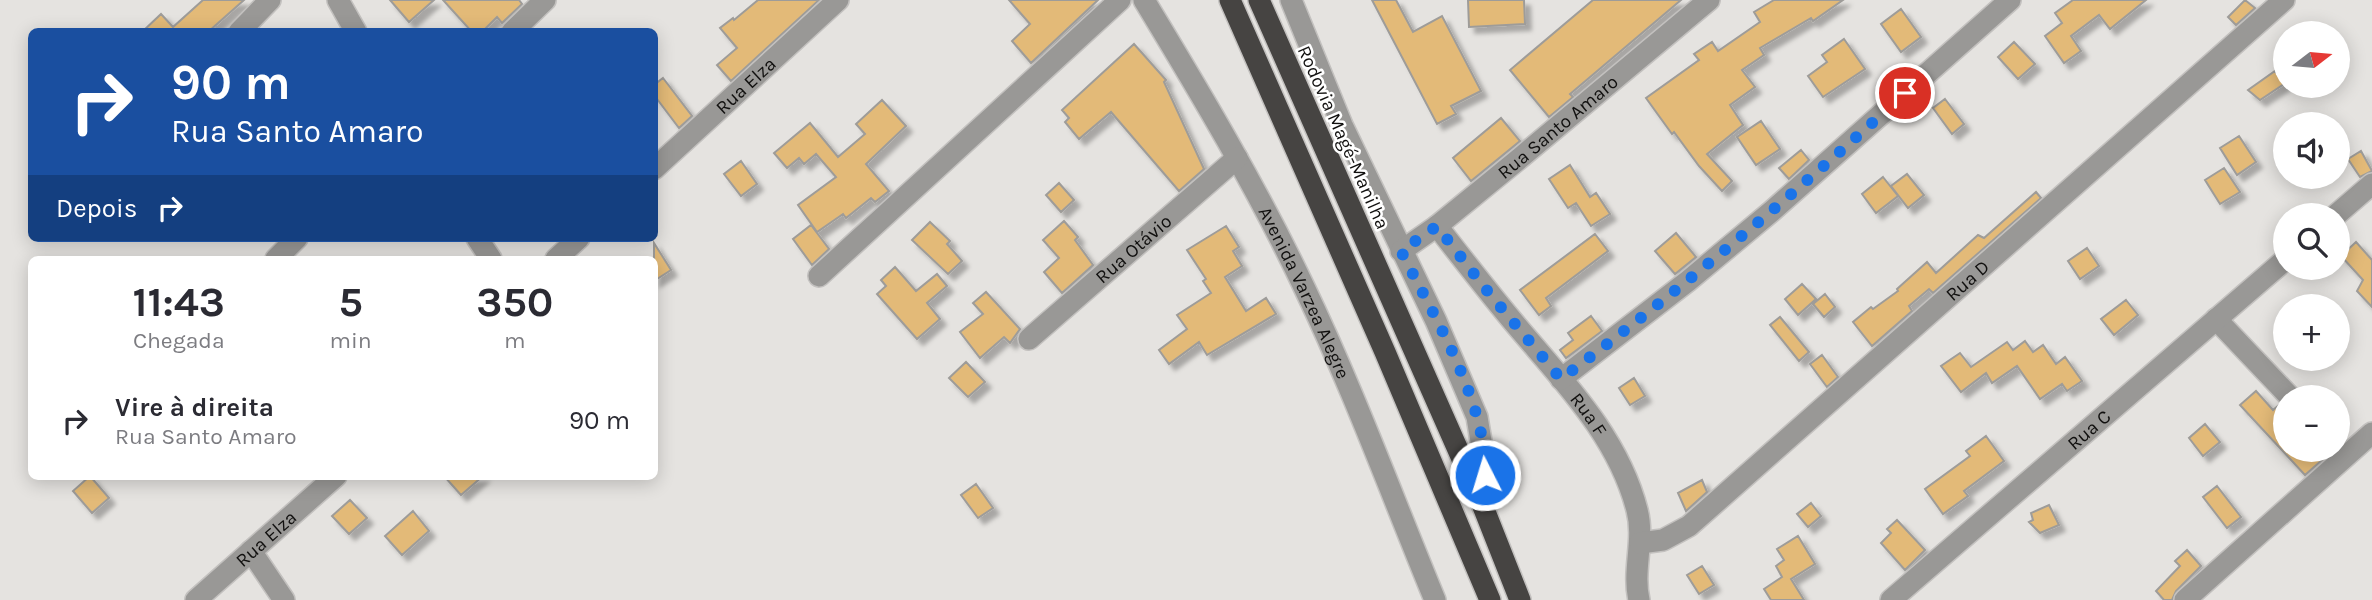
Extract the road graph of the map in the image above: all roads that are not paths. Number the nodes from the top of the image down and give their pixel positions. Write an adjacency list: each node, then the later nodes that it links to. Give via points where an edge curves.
1 (270, 0): 13 (street)
2 (338, 0): 14 (street)
3 (545, 0): 15 (street)
4 (838, 0): 17 (street, Rua Elza)
5 (1120, 0): 27 (street)
6 (1144, 0): 16 (street, Avenida Varzea Alegre)
7 (1230, 0): 42 (highway)
8 (1259, 0): 36 (highway, Rodovia Magé-Manilha)
9 (1291, 0): 23 (street)
10 (1709, 0): 20 (street, Rua Santo Amaro)
11 (2010, 0): 30 (street, via 1772,211)
12 (2284, 0): 37 (street, Rua D, via 1689,526 1664,540)
13 (243, 28)
14 (353, 28)
15 (516, 28)
16 (1237, 158): 29 (street, Rua Otávio); 41 (street, Avenida Varzea Alegre, via 1304,287)
17 (658, 165)
18 (2372, 184): 19 (street)
19 (2350, 203)
20 (1437, 226): 23 (street, Rua Santo Amaro); 30 (street, Rua F)
21 (293, 242): 24 (street)
22 (575, 242): 25 (street)
23 (1401, 251): 36 (street, via 1477,416 1485,465)
24 (279, 256)
25 (559, 256)
26 (2273, 270): 28 (street, Rua C)
27 (819, 276)
28 (2216, 319): 31 (street); 45 (street, Rua C)
29 (1029, 339)
30 (1561, 379): 37 (street, Rua F, via 1615,453 1637,510)
31 (2279, 385)
32 (2372, 433): 33 (street)
33 (2350, 448)
34 (2332, 462): 46 (street)
35 (331, 480): 38 (street, Rua Elza)
36 (1482, 504): 43 (highway, Rodovia Magé-Manilha)
37 (1640, 543): 44 (street, Rua F)
38 (251, 551): 39 (street, Rua Elza); 40 (street)
39 (196, 600)
40 (284, 600)
41 (1435, 600)
42 (1490, 600)
43 (1520, 600)
44 (1639, 600)
45 (1891, 600)
46 (2185, 600)

